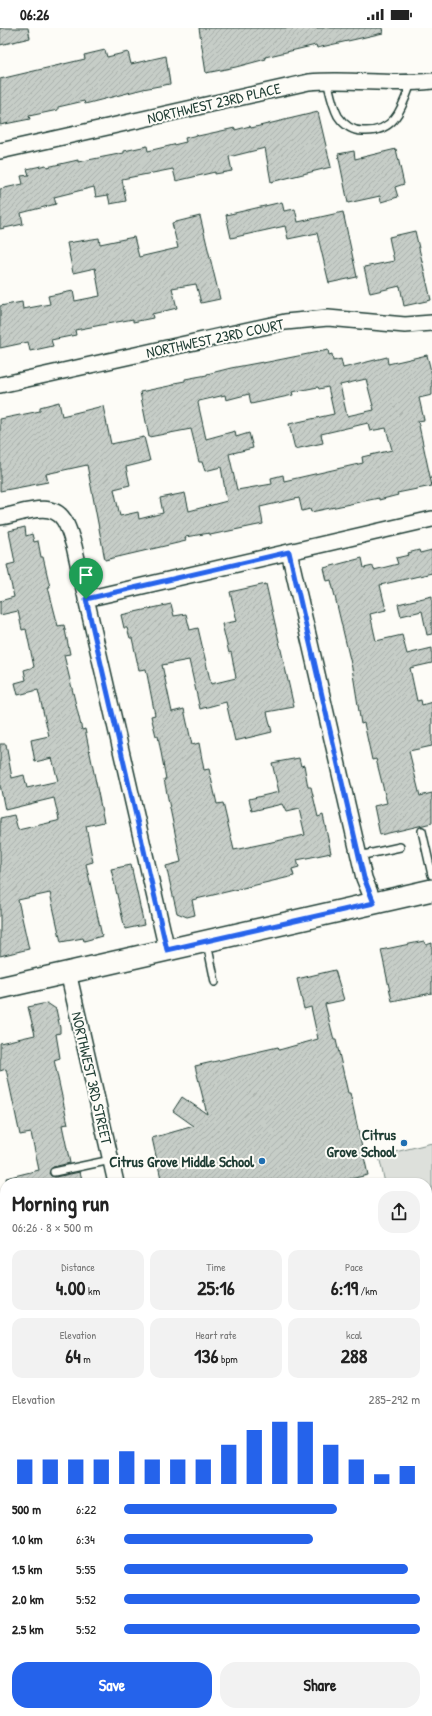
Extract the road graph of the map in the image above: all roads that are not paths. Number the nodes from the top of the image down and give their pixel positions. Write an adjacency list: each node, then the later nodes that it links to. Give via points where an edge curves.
1 (326, 80): 3 (street, NORTHWEST 23RD PLACE); 3 (lane, via 332,102 347,126 358,131 370,132 380,130 397,116); 4 (street, NORTHWEST 23RD PLACE, via 292,85)
2 (432, 81): 3 (street, NORTHWEST 23RD PLACE)
3 (411, 83)
4 (0, 152)
5 (432, 323): 6 (street, NORTHWEST 23RD COURT, via 405,325 345,318 298,320)
6 (0, 385)
7 (0, 517): 10 (street, via 45,509 52,510 64,519 74,546)
8 (432, 519): 9 (street)
9 (289, 552): 10 (street); 13 (street)
10 (86, 599): 18 (street)
11 (422, 831): 14 (lane)
12 (400, 847): 13 (lane)
13 (359, 856): 16 (street)
14 (432, 875)
15 (432, 890): 16 (main road)
16 (374, 903): 17 (main road)
17 (207, 941): 18 (main road); 20 (lane)
18 (167, 950): 19 (main road)
19 (68, 972): 21 (main road); 22 (street, NORTHWEST 3RD STREET)
20 (215, 982)
21 (0, 988)
22 (111, 1160): 23 (lane); 24 (street, NORTHWEST 3RD STREET)
23 (54, 1172)
24 (115, 1178)

